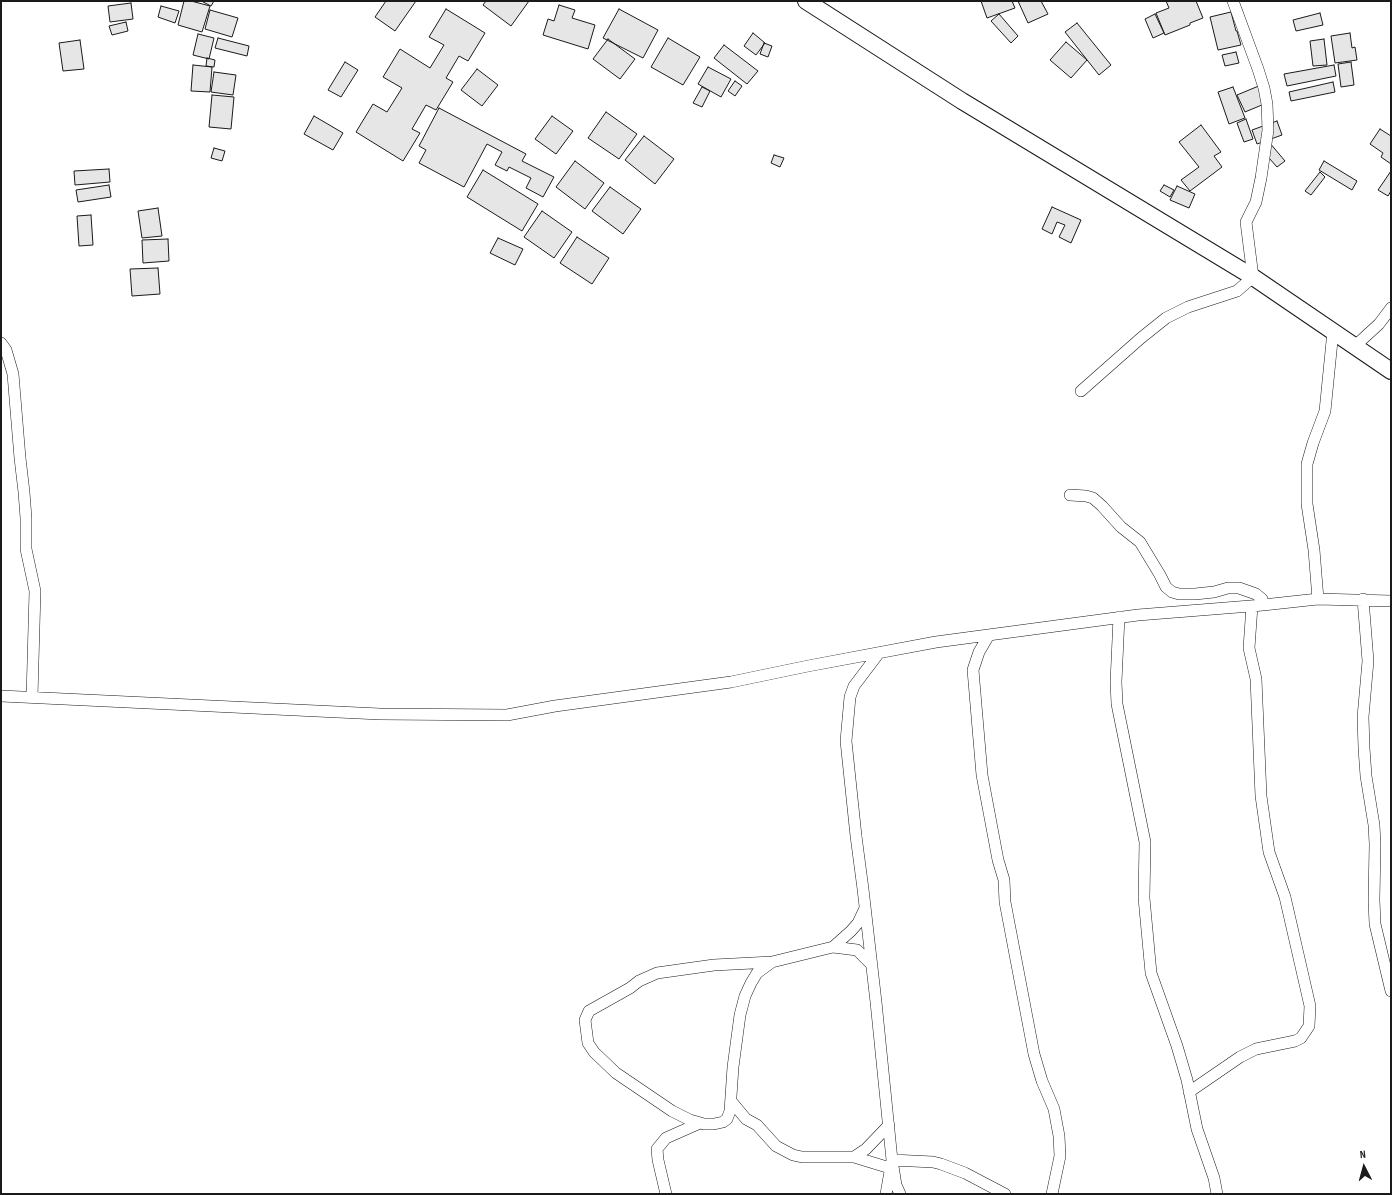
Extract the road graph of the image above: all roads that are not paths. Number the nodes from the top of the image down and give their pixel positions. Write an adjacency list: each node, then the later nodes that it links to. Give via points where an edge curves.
1 (806, 1): 3 (main road, via 962,101)
2 (1233, 1): 3 (street, via 1258,69 1267,104 1268,130 1261,178 1256,202 1246,222)
3 (1253, 277): 5 (main road); 9 (street, via 1237,291 1188,307 1166,318)
4 (1391, 308): 7 (street, via 1379,324)
5 (1333, 331): 7 (main road); 11 (street, via 1325,411 1307,464 1307,504)
6 (1, 343): 20 (street, via 6,350 13,374 25,505 26,549 36,591)
7 (1355, 346): 8 (main road)
8 (1391, 370)
9 (1081, 391)
10 (1070, 496): 14 (street, via 1093,498 1102,506 1121,527 1140,542 1166,587 1172,592 1194,594 1239,588 1256,594 1262,599)
11 (1318, 599): 12 (street); 14 (street)
12 (1363, 600): 13 (street); 25 (street, via 1368,661 1364,748 1375,844 1375,924)
13 (1391, 601)
14 (1263, 605): 15 (street)
15 (1252, 606): 16 (street); 26 (street, via 1249,648 1258,701 1261,796 1269,852 1285,897 1310,1006 1309,1026 1301,1038 1256,1049)
16 (1119, 617): 17 (street); 26 (street, via 1117,704 1145,842 1144,898 1149,963 1178,1046)
17 (990, 635): 18 (street); 38 (street, via 979,652 973,670 982,775 1004,880 1034,1054 1057,1120 1060,1156)
18 (879, 653): 20 (street, via 731,682 507,715 380,714); 21 (street, via 854,686 850,697 846,741)
19 (1, 696): 20 (street)
20 (32, 697)
21 (866, 908): 22 (street, via 858,923); 24 (street)
22 (833, 947): 23 (street); 24 (street, via 857,950)
23 (772, 962): 27 (street, via 757,974 745,996 736,1041); 30 (street, via 714,965 656,973 589,1011 585,1020 588,1043 594,1052 616,1073 672,1111)
24 (872, 965): 31 (street)
25 (1391, 991)
26 (1189, 1092): 39 (street, via 1197,1129)
27 (731, 1102): 28 (street); 29 (street)
28 (727, 1119): 29 (street); 30 (street, via 714,1124)
29 (746, 1119): 32 (street, via 756,1125 776,1146 794,1155)
30 (700, 1123): 34 (street, via 666,1138 657,1149)
31 (889, 1125): 32 (street, via 866,1149); 33 (street)
32 (854, 1157): 33 (street)
33 (891, 1164): 35 (street); 36 (street); 37 (street, via 941,1164 965,1173)
34 (666, 1194)
35 (886, 1194)
36 (900, 1194)
37 (1005, 1194)
38 (1052, 1194)
39 (1217, 1194)

